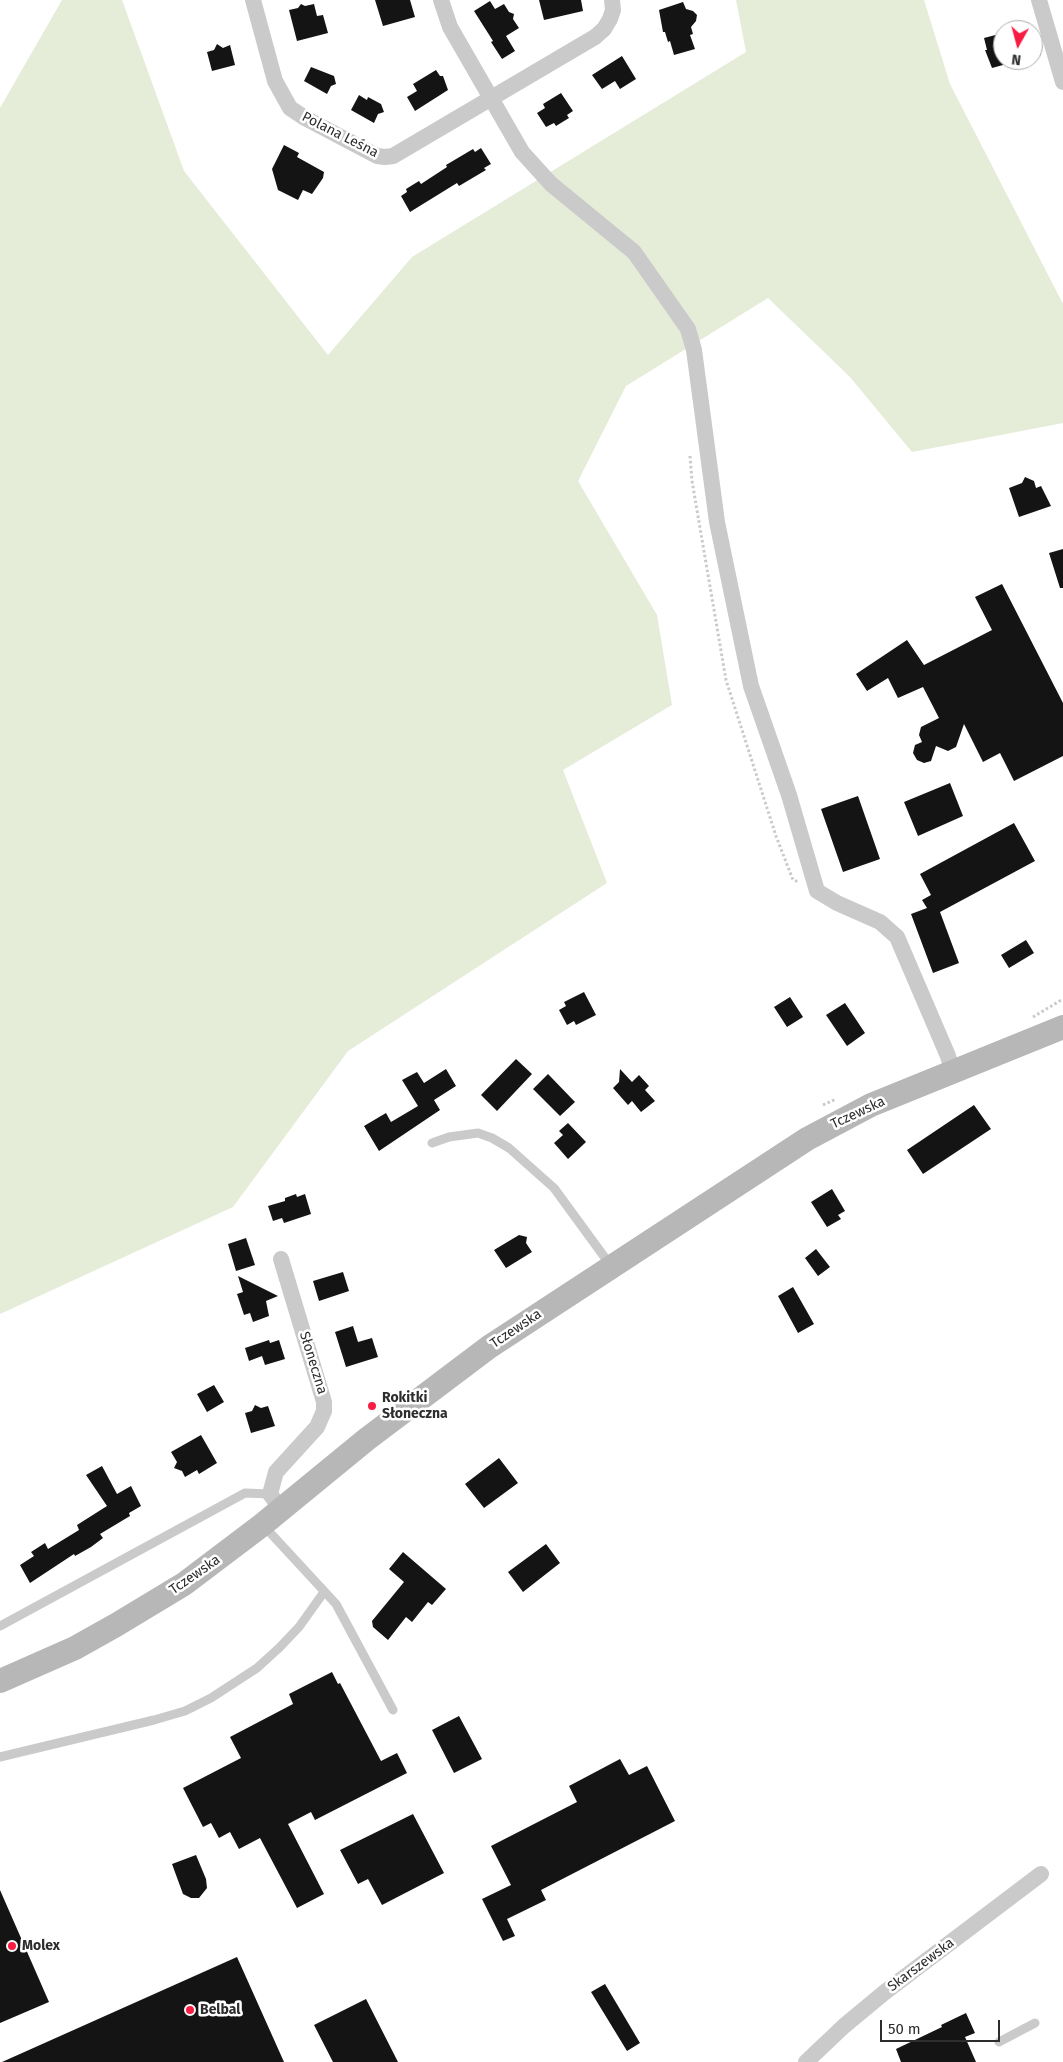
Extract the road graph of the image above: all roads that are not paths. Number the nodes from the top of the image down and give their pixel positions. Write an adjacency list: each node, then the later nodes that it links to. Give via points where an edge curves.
1 (253, 0): 6 (street, Polana Leśna, via 275,81 290,108 378,156 393,156)
2 (441, 0): 6 (street, via 450,27)
3 (612, 0): 6 (street, Polana Leśna, via 613,10 604,29)
4 (1039, 0): 5 (street)
5 (1063, 82)
6 (490, 98): 8 (street, via 533,165 634,252 688,329 694,350 717,522 751,686 789,794 817,891 880,922 897,937)
7 (1063, 1027): 8 (street, Tczewska)
8 (953, 1073): 11 (street, Tczewska, via 832,1124)
9 (432, 1143): 11 (lane, via 478,1133 509,1148 554,1188)
10 (281, 1258): 12 (street, Słoneczna, via 323,1393 324,1411 318,1427 276,1472)
11 (611, 1266): 12 (street, Tczewska, via 461,1367 367,1439)
12 (275, 1502): 13 (street, Tczewska); 15 (lane, via 245,1492)
13 (262, 1525): 14 (lane); 16 (street, Tczewska, via 158,1601 75,1648)
14 (324, 1592): 17 (lane, via 336,1604); 18 (lane, via 279,1648 211,1698 185,1711)
15 (0, 1626)
16 (0, 1681)
17 (393, 1710)
18 (0, 1757)
19 (1041, 1874): 22 (street, Skarszewska, via 885,1992)
20 (1035, 2023): 21 (lane)
21 (999, 2042)
22 (806, 2062)

